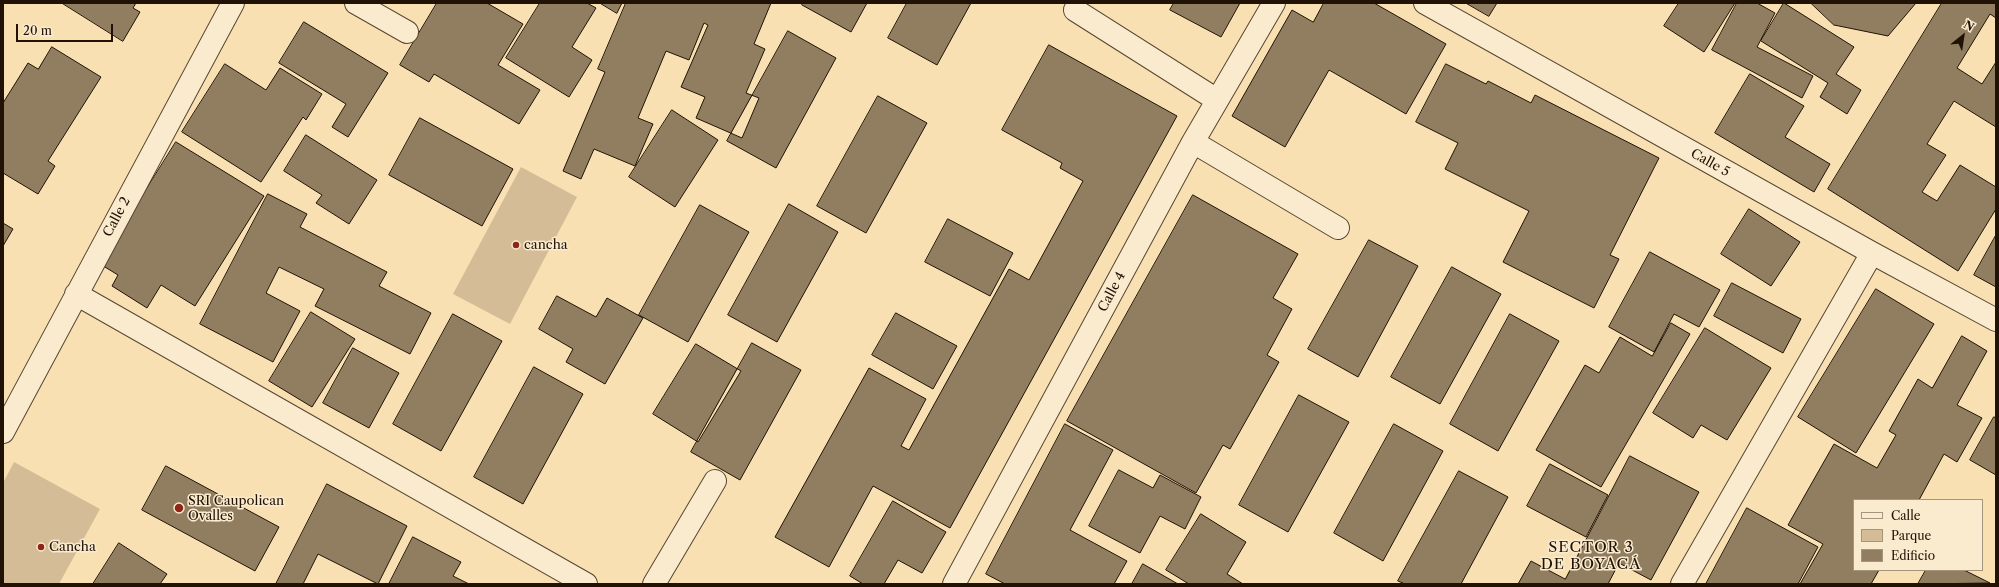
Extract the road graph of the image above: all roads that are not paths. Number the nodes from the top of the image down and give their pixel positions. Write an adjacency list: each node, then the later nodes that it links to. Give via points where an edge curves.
1 (233, 3): 11 (street, Calle 2)
2 (356, 3): 6 (street)
3 (1274, 3): 7 (street, Calle 4)
4 (1425, 3): 10 (street, Calle 5)
5 (1075, 10): 7 (street)
6 (407, 32)
7 (1217, 100): 8 (street, Calle 4)
8 (1194, 142): 9 (street); 15 (street, Calle 4)
9 (1338, 228)
10 (1872, 254): 12 (street, Calle 5); 18 (street)
11 (76, 294): 13 (street, Calle 2); 16 (street)
12 (1996, 320)
13 (3, 432)
14 (715, 481): 17 (street)
15 (962, 581)
16 (579, 582)
17 (654, 584)
18 (1682, 584)

